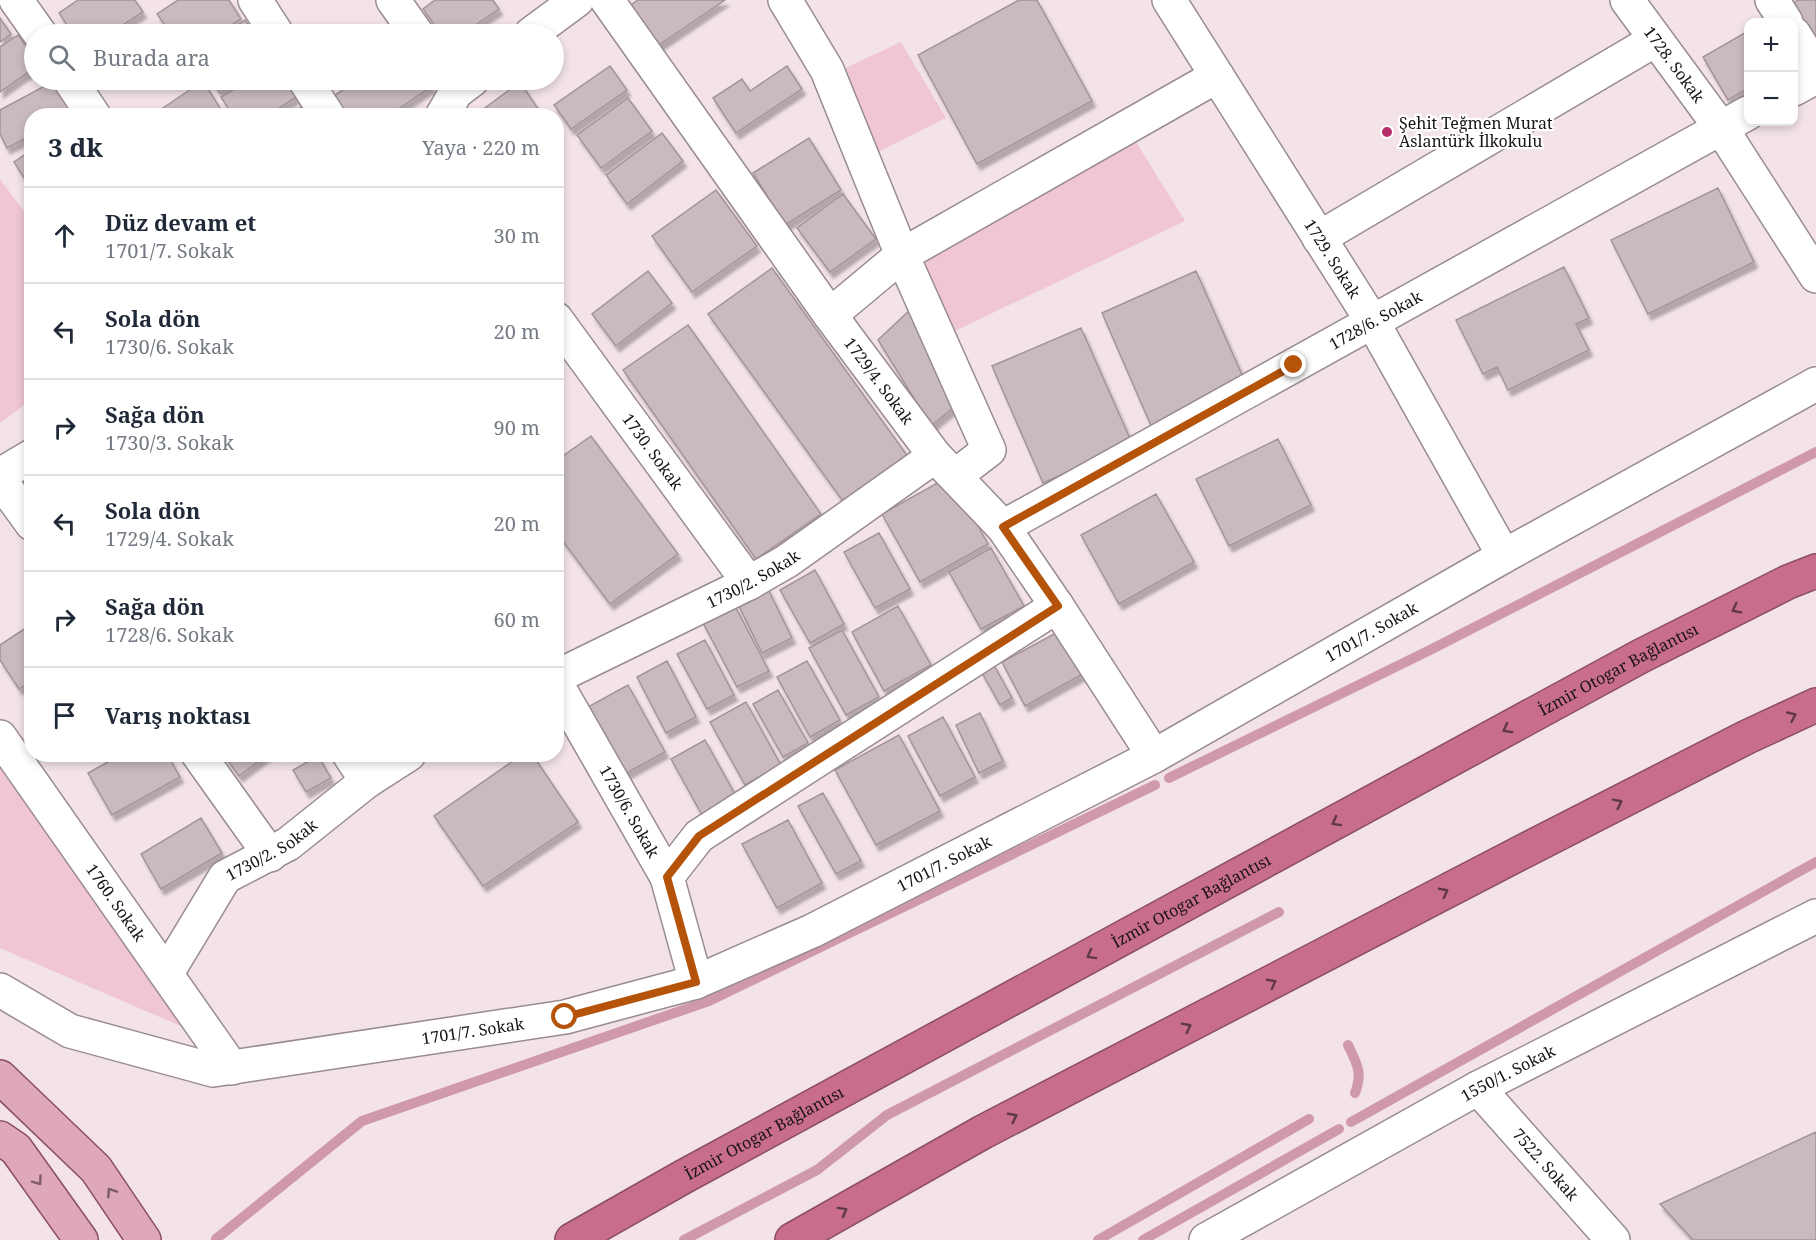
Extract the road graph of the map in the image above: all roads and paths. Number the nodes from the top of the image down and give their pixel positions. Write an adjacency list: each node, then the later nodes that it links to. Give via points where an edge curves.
1 (16, 0): 11 (street)
2 (255, 0): 12 (street)
3 (393, 0): 13 (street)
4 (577, 0): 14 (street)
5 (607, 0): 29 (street, 1729/4. Sokak)
6 (784, 0): 27 (street, via 827,70)
7 (1169, 0): 18 (street, 1729. Sokak)
8 (1628, 0): 15 (street, 1728. Sokak)
9 (1772, 0): 10 (street)
10 (1783, 18)
11 (33, 24)
12 (271, 24)
13 (410, 24)
14 (545, 24)
15 (1655, 40): 25 (street, 1728. Sokak); 26 (street)
16 (1798, 41): 17 (street)
17 (1816, 70)
18 (1217, 76): 26 (street, 1729. Sokak); 27 (street)
19 (1816, 77): 20 (street)
20 (1798, 87)
21 (77, 90): 23 (street)
22 (311, 90): 24 (street)
23 (89, 108)
24 (323, 108)
25 (1735, 121): 28 (street, 1728. Sokak); 30 (street, 1728/6. Sokak)
26 (1319, 238): 30 (street, 1729. Sokak)
27 (902, 255): 29 (street); 34 (street, 1730/2. Sokak, via 989,450)
28 (1816, 276)
29 (830, 315): 34 (street, 1729/4. Sokak)
30 (1372, 321): 38 (street, 1728/6. Sokak); 39 (street, 1729. Sokak)
31 (564, 335): 41 (street, 1730. Sokak)
32 (1816, 384): 39 (street, 1701/7. Sokak)
33 (24, 461): 35 (street)
34 (945, 466): 38 (street, 1729/4. Sokak); 41 (street, 1730/2. Sokak)
35 (0, 475)
36 (0, 480): 37 (street)
37 (24, 513)
38 (1003, 527): 42 (street, 1729/4. Sokak)
39 (1504, 556): 47 (street, 1701/7. Sokak)
40 (1807, 573): 64 (highway, İzmir Otogar Bağlantısı, one-way to 64, via 1610,673)
41 (748, 583): 43 (street, 1730/2. Sokak)
42 (1058, 606): 47 (street, 1729/4. Sokak); 52 (street, via 699,836)
43 (564, 673)
44 (564, 697): 52 (street, 1730/6. Sokak)
45 (1816, 705): 65 (highway, one-way to 45, via 983,1132 1526,850)
46 (0, 737): 54 (street, 1760. Sokak)
47 (1154, 756): 55 (street, 1701/7. Sokak, via 812,931)
48 (204, 762): 51 (street)
49 (380, 762): 50 (street, 1730/2. Sokak)
50 (358, 768): 51 (street, 1730/2. Sokak, via 288,844)
51 (270, 855): 54 (street, 1730/2. Sokak, via 225,877)
52 (667, 877): 55 (street, 1730/6. Sokak)
53 (1816, 916): 59 (street, 1550/1. Sokak)
54 (167, 973): 57 (street, 1760. Sokak)
55 (696, 982): 57 (street, 1701/7. Sokak, via 565,1017)
56 (0, 990): 57 (street, 1701/7. Sokak, via 70,1031 213,1070)
57 (232, 1068)
58 (0, 1077): 63 (main road, one-way to 58, via 96,1169)
59 (1478, 1088): 61 (street, 7522. Sokak); 66 (street, 1550/1. Sokak)
60 (0, 1138): 62 (main road, one-way to 62, via 16,1149)
61 (1609, 1239)
62 (81, 1240)
63 (144, 1240)
64 (572, 1240)
65 (792, 1240)
66 (1206, 1240)

